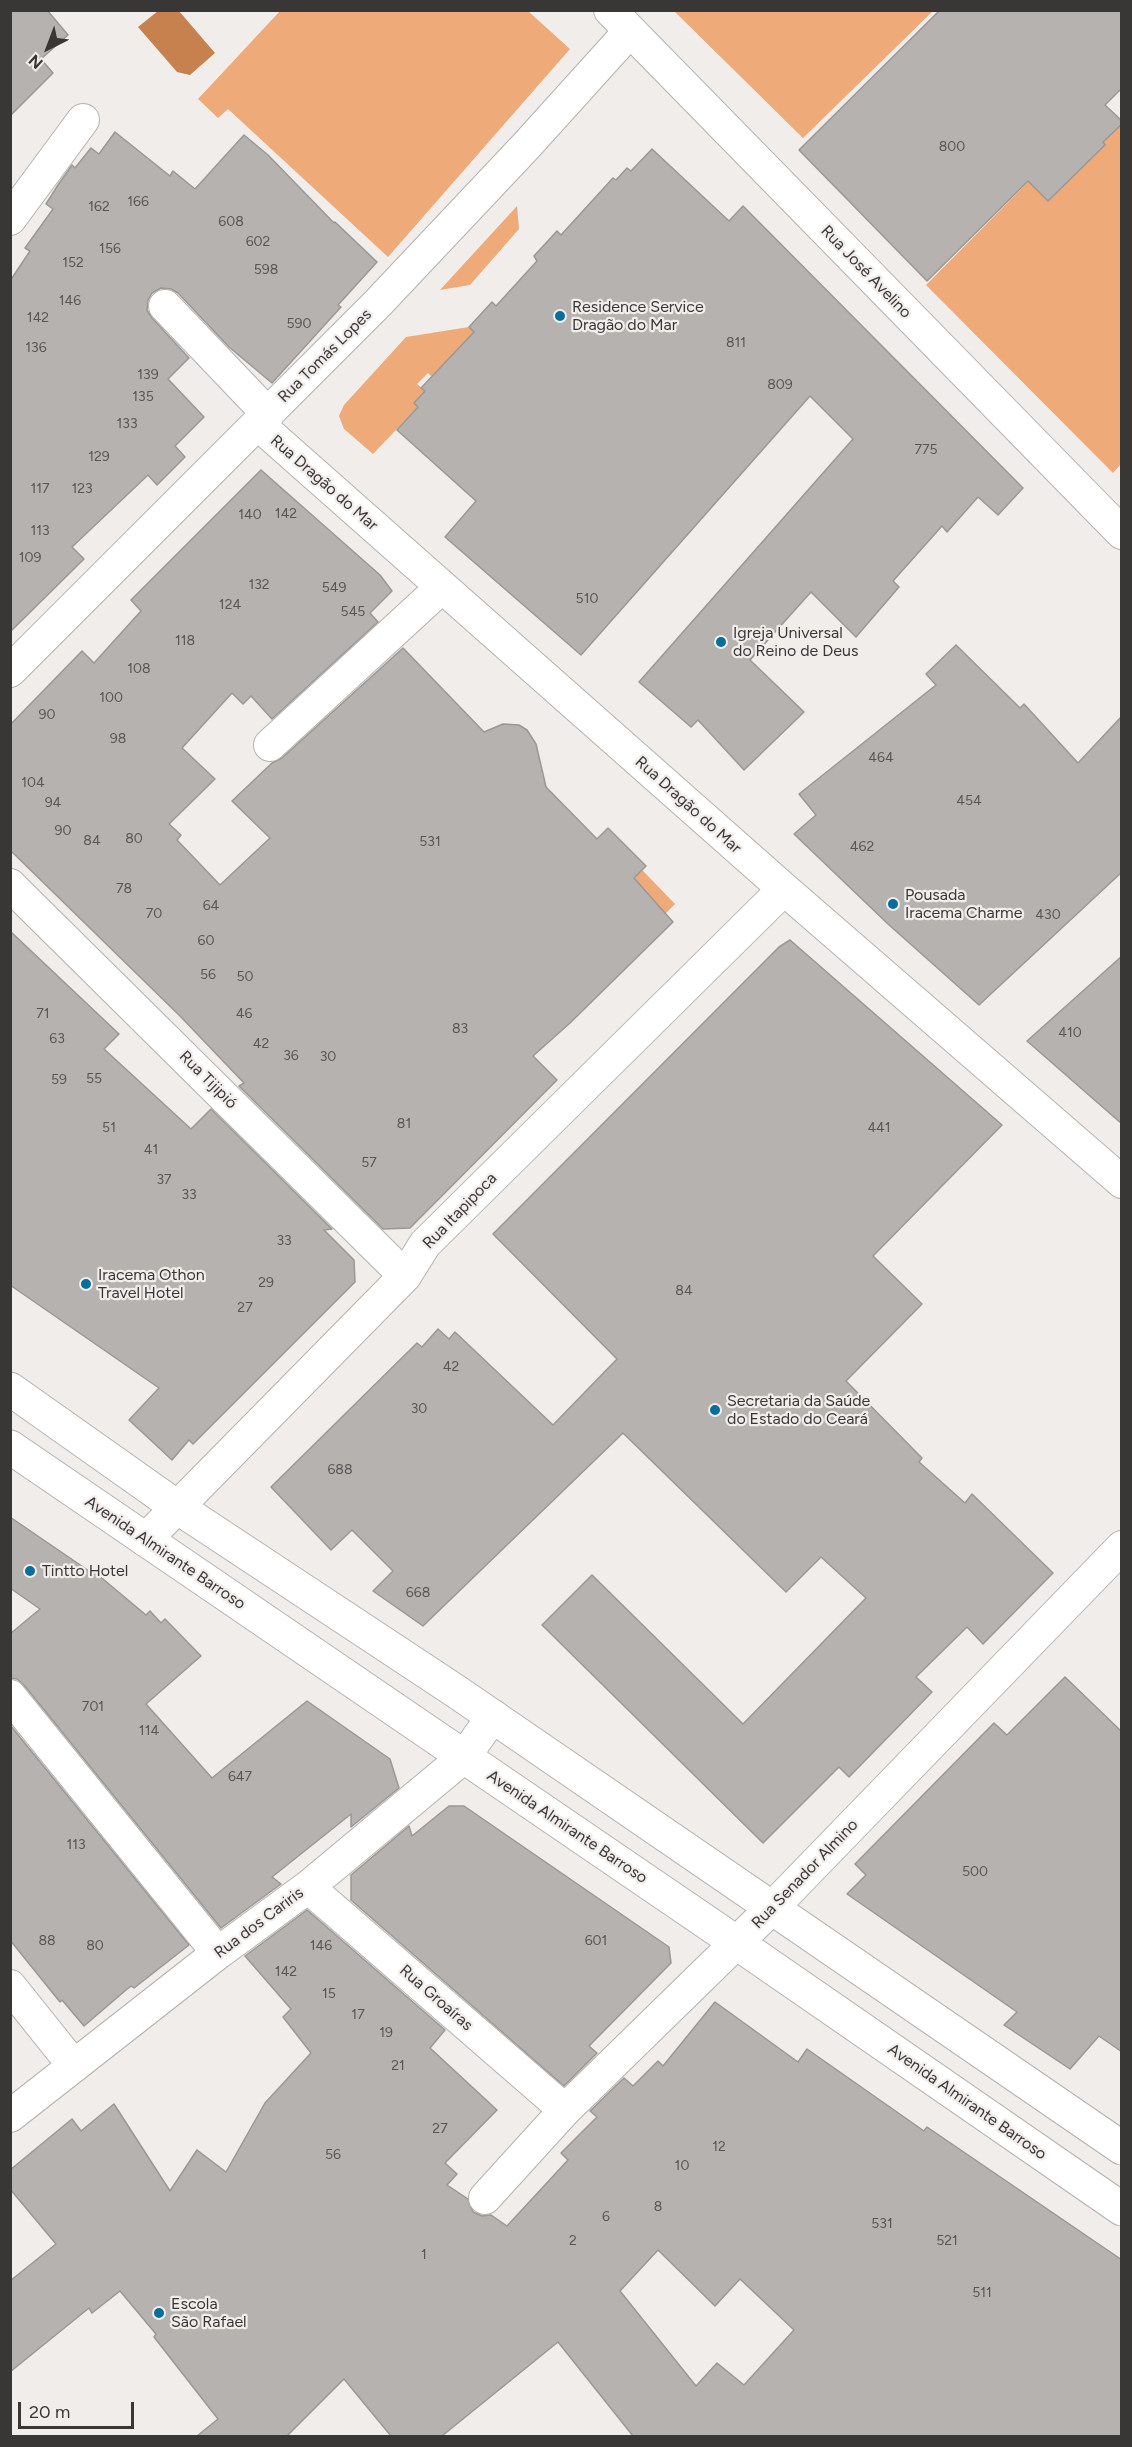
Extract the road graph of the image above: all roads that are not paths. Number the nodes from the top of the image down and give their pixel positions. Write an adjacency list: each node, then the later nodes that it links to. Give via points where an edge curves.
1 (620, 21): 5 (street, Rua Tomás Lopes, via 527,145); 6 (street, Rua José Avelino)
2 (83, 120): 3 (street)
3 (10, 219)
4 (165, 306): 5 (street, Rua Dragão do Mar)
5 (263, 419): 7 (street, Rua Dragão do Mar); 8 (street, Rua Tomás Lopes)
6 (1122, 533)
7 (442, 587): 9 (street); 11 (street, Rua Dragão do Mar)
8 (10, 671)
9 (270, 745)
10 (10, 885): 13 (street, Rua Tijipió)
11 (784, 889): 12 (street, Rua Dragão do Mar); 13 (street, Rua Itapipoca, via 425,1244)
12 (1122, 1182)
13 (405, 1276): 16 (street, Rua Itapipoca)
14 (10, 1389): 16 (main road)
15 (10, 1447): 17 (main road, Avenida Almirante Barroso)
16 (177, 1507): 17 (street, Rua Itapipoca); 20 (main road)
17 (145, 1540): 21 (main road, Avenida Almirante Barroso)
18 (1122, 1546): 23 (street, Rua Senador Almino)
19 (10, 1696): 25 (street)
20 (493, 1716): 21 (street, Rua dos Cariris); 23 (main road)
21 (464, 1757): 22 (street, Rua dos Cariris); 24 (main road, Avenida Almirante Barroso)
22 (308, 1887): 25 (street, Rua dos Cariris); 28 (street, Rua Groaíras)
23 (772, 1908): 24 (street, Rua Senador Almino); 30 (main road)
24 (737, 1943): 28 (street, Rua Senador Almino); 32 (main road, Avenida Almirante Barroso)
25 (218, 1953): 27 (street, Rua dos Cariris)
26 (10, 1986): 27 (street)
27 (74, 2066): 29 (street, Rua dos Cariris)
28 (565, 2110): 31 (street, Rua Senador Almino)
29 (10, 2116)
30 (1122, 2148)
31 (485, 2198)
32 (1122, 2209)

